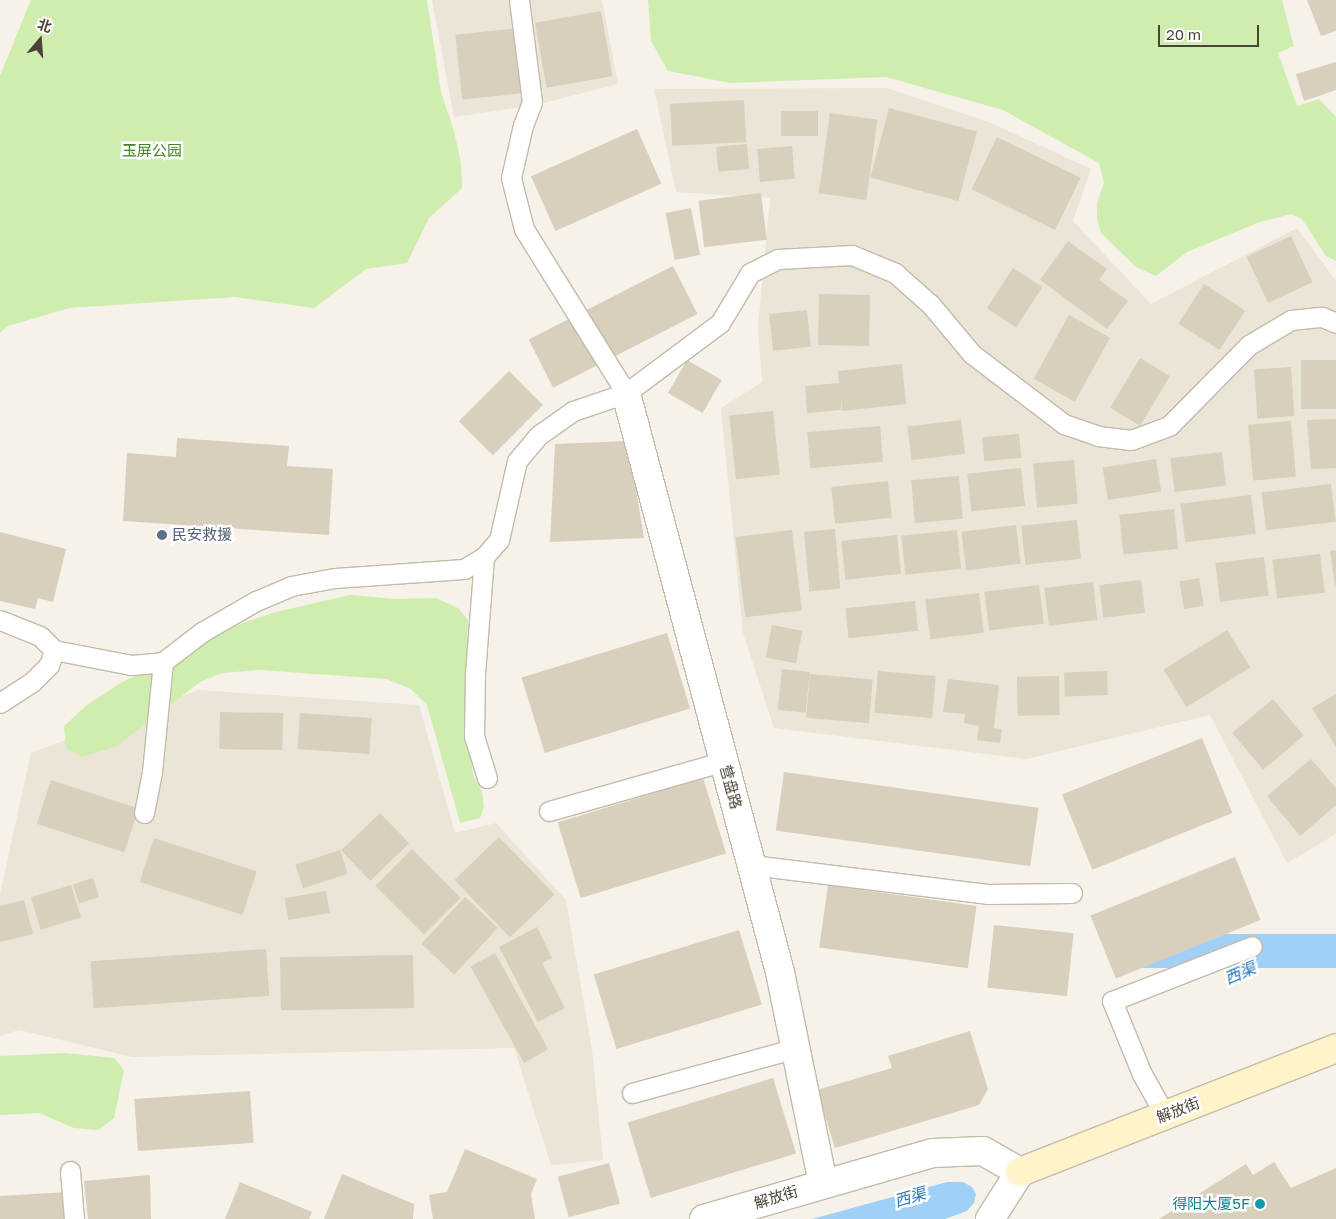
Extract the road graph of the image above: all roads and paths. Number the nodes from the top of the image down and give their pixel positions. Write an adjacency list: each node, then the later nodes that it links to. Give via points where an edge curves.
1 (518, 0): 3 (lane, via 532,102 523,125 511,178 524,229)
2 (1336, 322): 3 (lane, via 1322,317 1291,320 1249,345 1169,426 1131,440 1098,436 1064,424 972,354 931,304 895,273 852,255 778,259 750,273 720,323)
3 (626, 393): 4 (lane, via 573,411 539,435 518,461 499,540); 9 (street, 营盘路)
4 (484, 557): 7 (lane, via 464,569 336,578 291,586 256,601 202,632); 10 (lane, via 475,673 474,736)
5 (0, 620): 6 (lane, via 40,636)
6 (54, 650): 7 (lane, via 131,665); 8 (lane, via 44,671)
7 (163, 662): 12 (lane, via 152,772)
8 (0, 703)
9 (724, 761): 11 (lane); 13 (street, 营盘路)
10 (487, 778)
11 (548, 811)
12 (144, 813)
13 (752, 866): 14 (lane, via 987,894); 16 (street, 营盘路)
14 (1072, 893)
15 (1252, 946): 19 (lane, via 1112,1002 1142,1074)
16 (796, 1048): 18 (lane); 22 (street, 营盘路)
17 (1336, 1048): 19 (street, 解放街)
18 (632, 1093)
19 (1165, 1115): 21 (street, 解放街)
20 (70, 1171): 23 (lane)
21 (1020, 1172): 22 (street, 解放街, via 983,1152 957,1151 933,1153); 25 (street); 26 (street)
22 (823, 1183): 24 (street, 解放街)
23 (74, 1219)
24 (704, 1219)
25 (990, 1219)
26 (1003, 1219)

